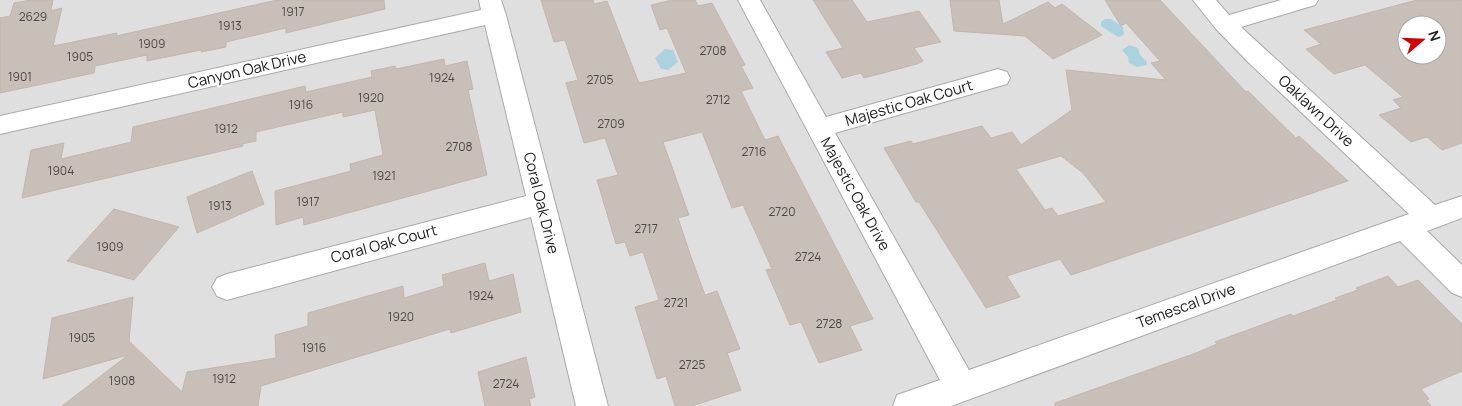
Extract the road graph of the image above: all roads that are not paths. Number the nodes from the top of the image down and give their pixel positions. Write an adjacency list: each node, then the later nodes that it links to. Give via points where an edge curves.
1 (749, 0): 8 (street, Majestic Oak Drive)
2 (1204, 0): 5 (street, Oaklawn Drive)
3 (1307, 0): 5 (street)
4 (493, 8): 7 (street, Canyon Oak Drive); 9 (street, Coral Oak Drive)
5 (1224, 24): 11 (street, Oaklawn Drive)
6 (998, 78): 8 (street, Majestic Oak Court)
7 (0, 125)
8 (820, 128): 14 (street, Majestic Oak Drive)
9 (541, 203): 13 (street, Coral Oak Court); 15 (street, Coral Oak Drive)
10 (1462, 207): 11 (street, Temescal Drive)
11 (1418, 223): 12 (street, Oaklawn Drive); 14 (street, Temescal Drive)
12 (1462, 284)
13 (227, 287)
14 (961, 387): 16 (street, Temescal Drive)
15 (592, 406)
16 (909, 406)

